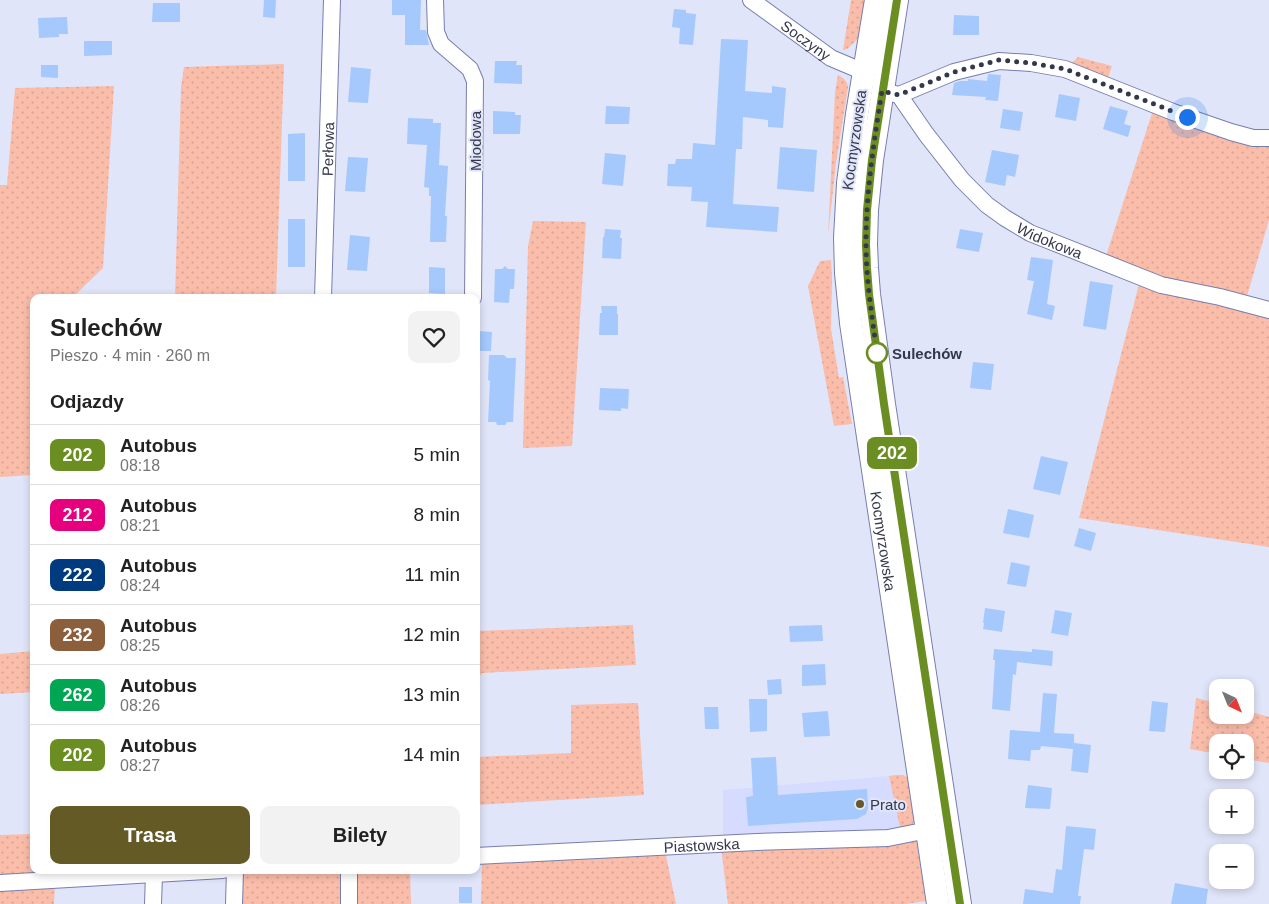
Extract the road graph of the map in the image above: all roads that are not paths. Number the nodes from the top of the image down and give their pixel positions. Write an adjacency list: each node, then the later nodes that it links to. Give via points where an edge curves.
1 (332, 0): 9 (street, Perłowa)
2 (435, 0): 10 (street, Miodowa, via 436,32 441,44 470,69 475,80)
3 (751, 0): 6 (street, Soczyny, via 831,58)
4 (876, 0): 6 (main road, Kocmyrzowska)
5 (897, 0): 7 (main road, Kocmyrzowska)
6 (864, 72): 12 (main road, Kocmyrzowska, via 848,183 846,273 868,440)
7 (891, 93): 8 (street, via 999,60 1031,63 1065,69 1231,132); 11 (street, Widokowa, via 962,180 987,205 1030,233 1161,285); 22 (main road, Kocmyrzowska, via 872,160 866,244 869,294)
8 (1269, 138)
9 (323, 294)
10 (473, 294)
11 (1269, 310)
12 (928, 830): 13 (street, Piastowska, via 888,838); 21 (main road, Kocmyrzowska)
13 (480, 856)
14 (154, 874): 17 (street); 18 (street)
15 (235, 874): 19 (street)
16 (349, 874): 20 (street)
17 (0, 883)
18 (153, 904)
19 (234, 904)
20 (349, 904)
21 (938, 904)
22 (960, 904)

